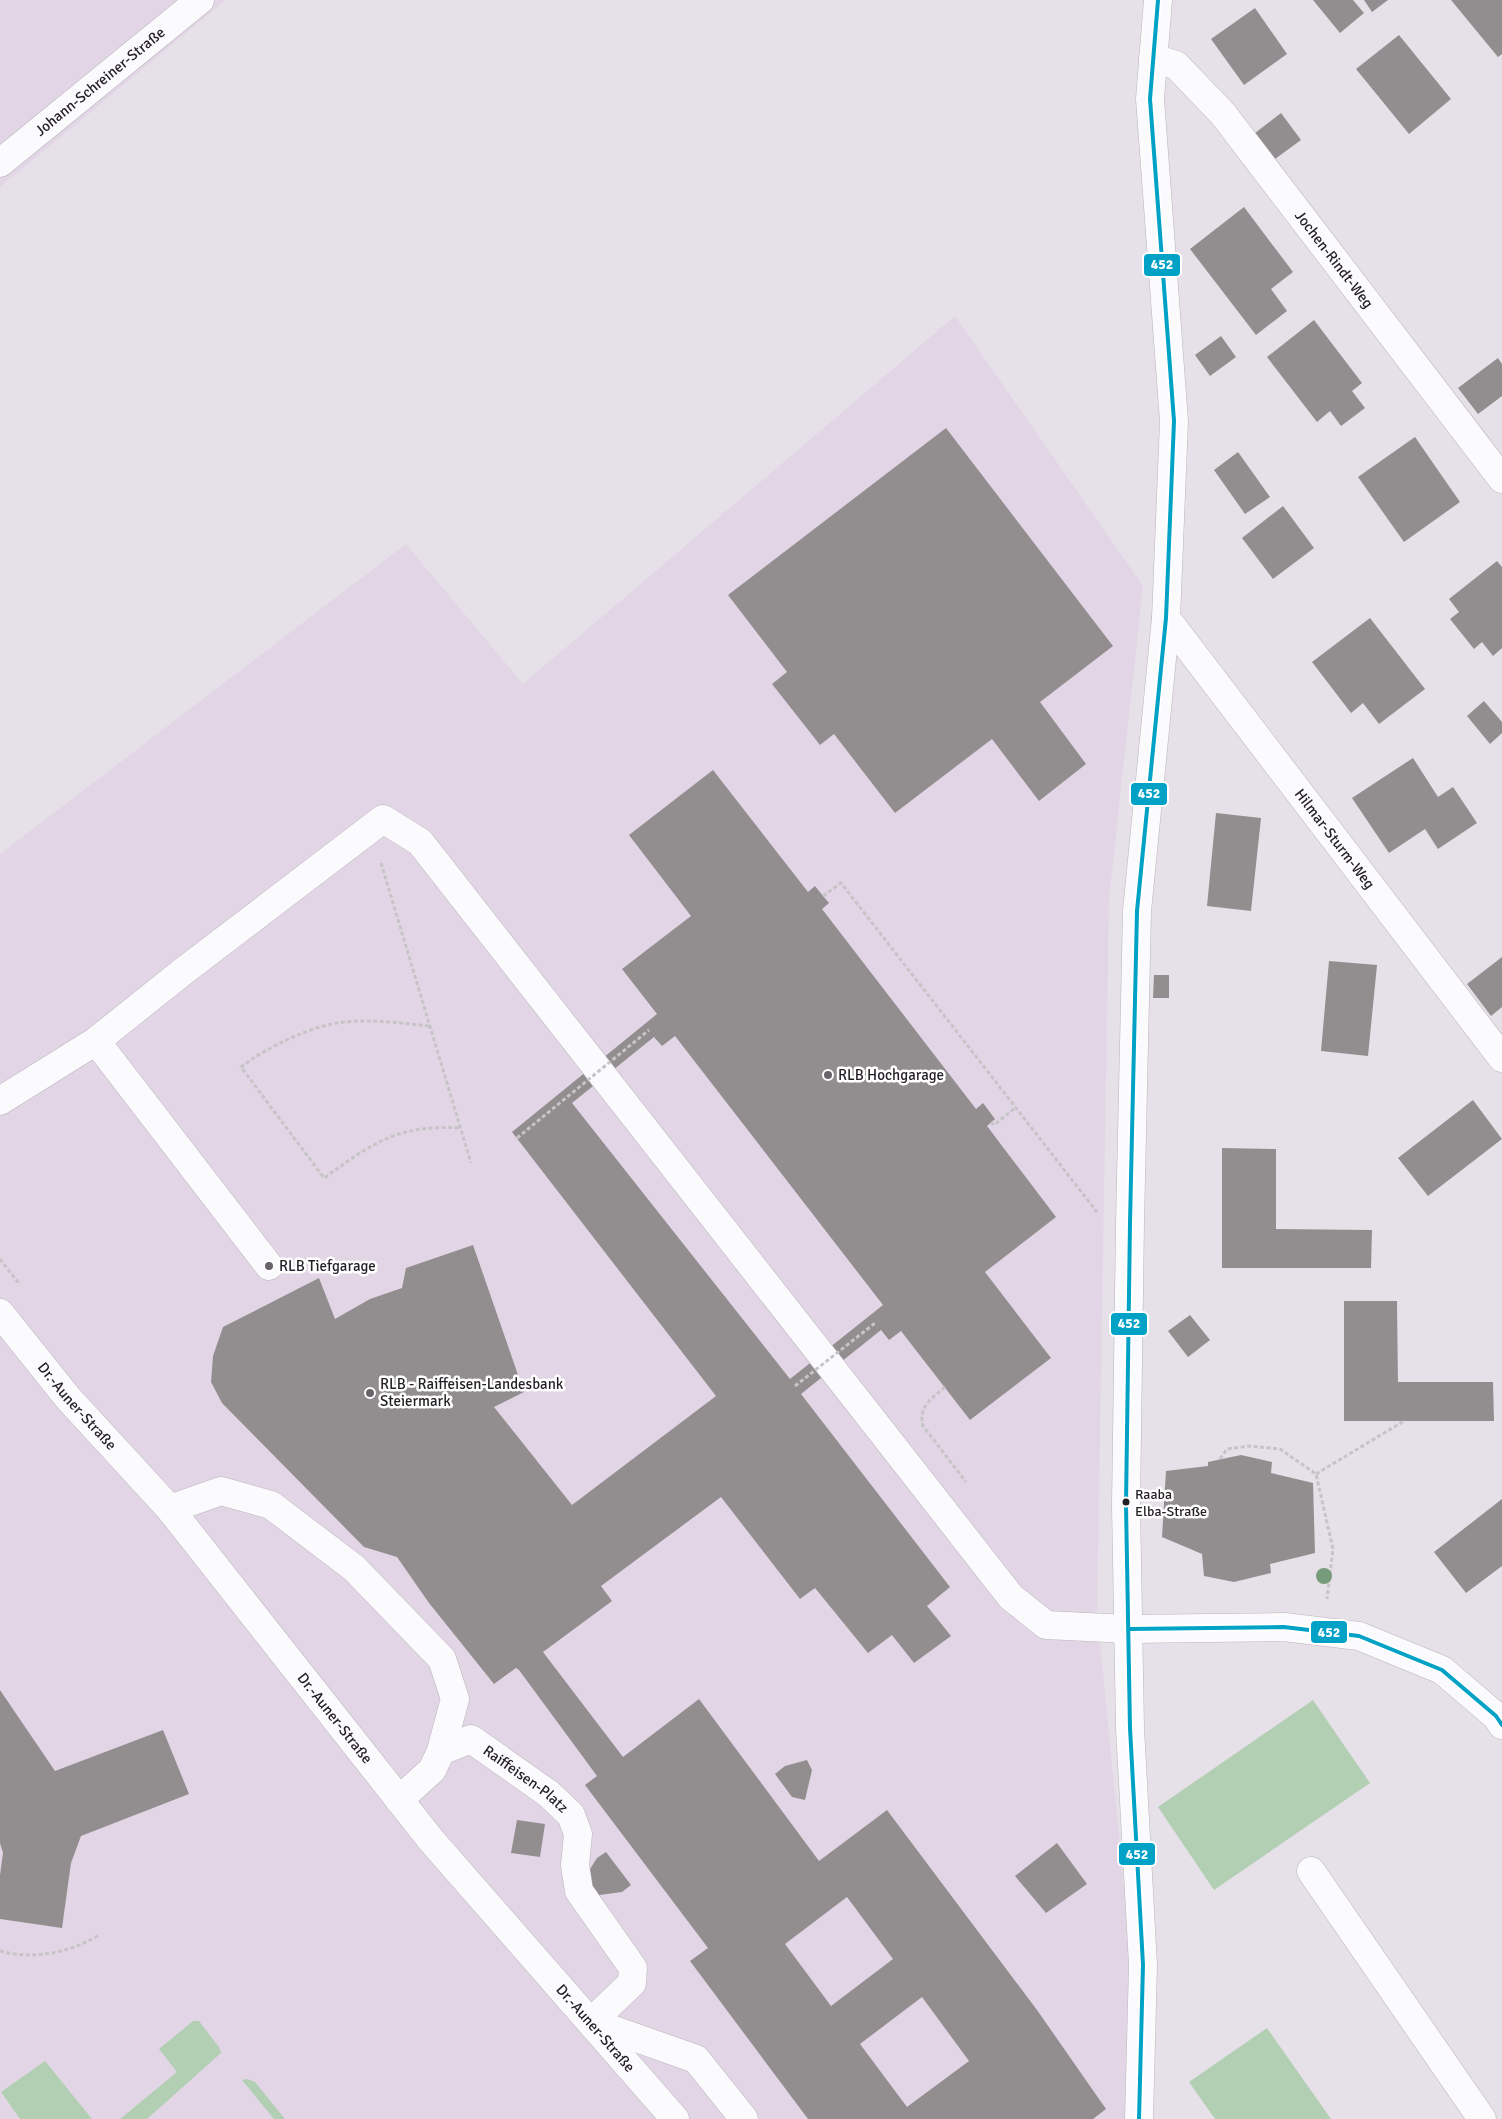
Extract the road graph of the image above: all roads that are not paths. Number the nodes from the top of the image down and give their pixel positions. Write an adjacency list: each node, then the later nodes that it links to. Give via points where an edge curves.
1 (200, 0): 4 (street, Johann-Schreiner-Straße)
2 (1158, 0): 3 (street)
3 (1153, 58): 5 (street, Jochen-Rindt-Weg, via 1176,65 1223,114); 6 (street, via 1150,99 1174,421)
4 (0, 163)
5 (1502, 479)
6 (1166, 618): 8 (street, Hilmar-Sturm-Weg); 13 (street, via 1137,911 1126,1505)
7 (96, 1041): 9 (street); 10 (street); 13 (street, via 383,819 420,842 1011,1597 1046,1625)
8 (1502, 1058)
9 (0, 1101)
10 (269, 1266)
11 (0, 1313): 12 (street, Dr.-Auner-Straße, via 68,1398)
12 (170, 1509): 15 (street, via 221,1491 271,1505 354,1568 442,1660 455,1699); 16 (street, Dr.-Auner-Straße)
13 (1128, 1629): 14 (street, via 1284,1627 1359,1636 1442,1670 1496,1716); 21 (street, via 1143,1966)
14 (1502, 1725)
15 (441, 1751): 16 (street, via 432,1770); 18 (street, Raiffeisen-Platz, via 471,1739 549,1794 571,1815 578,1834 575,1865 579,1891 633,1968 632,1982)
16 (399, 1800): 18 (street, Dr.-Auner-Straße)
17 (1311, 1871): 22 (street)
18 (591, 2022): 19 (street, Dr.-Auner-Straße); 20 (street, via 696,2059)
19 (675, 2119)
20 (744, 2119)
21 (1139, 2119)
22 (1482, 2119)

